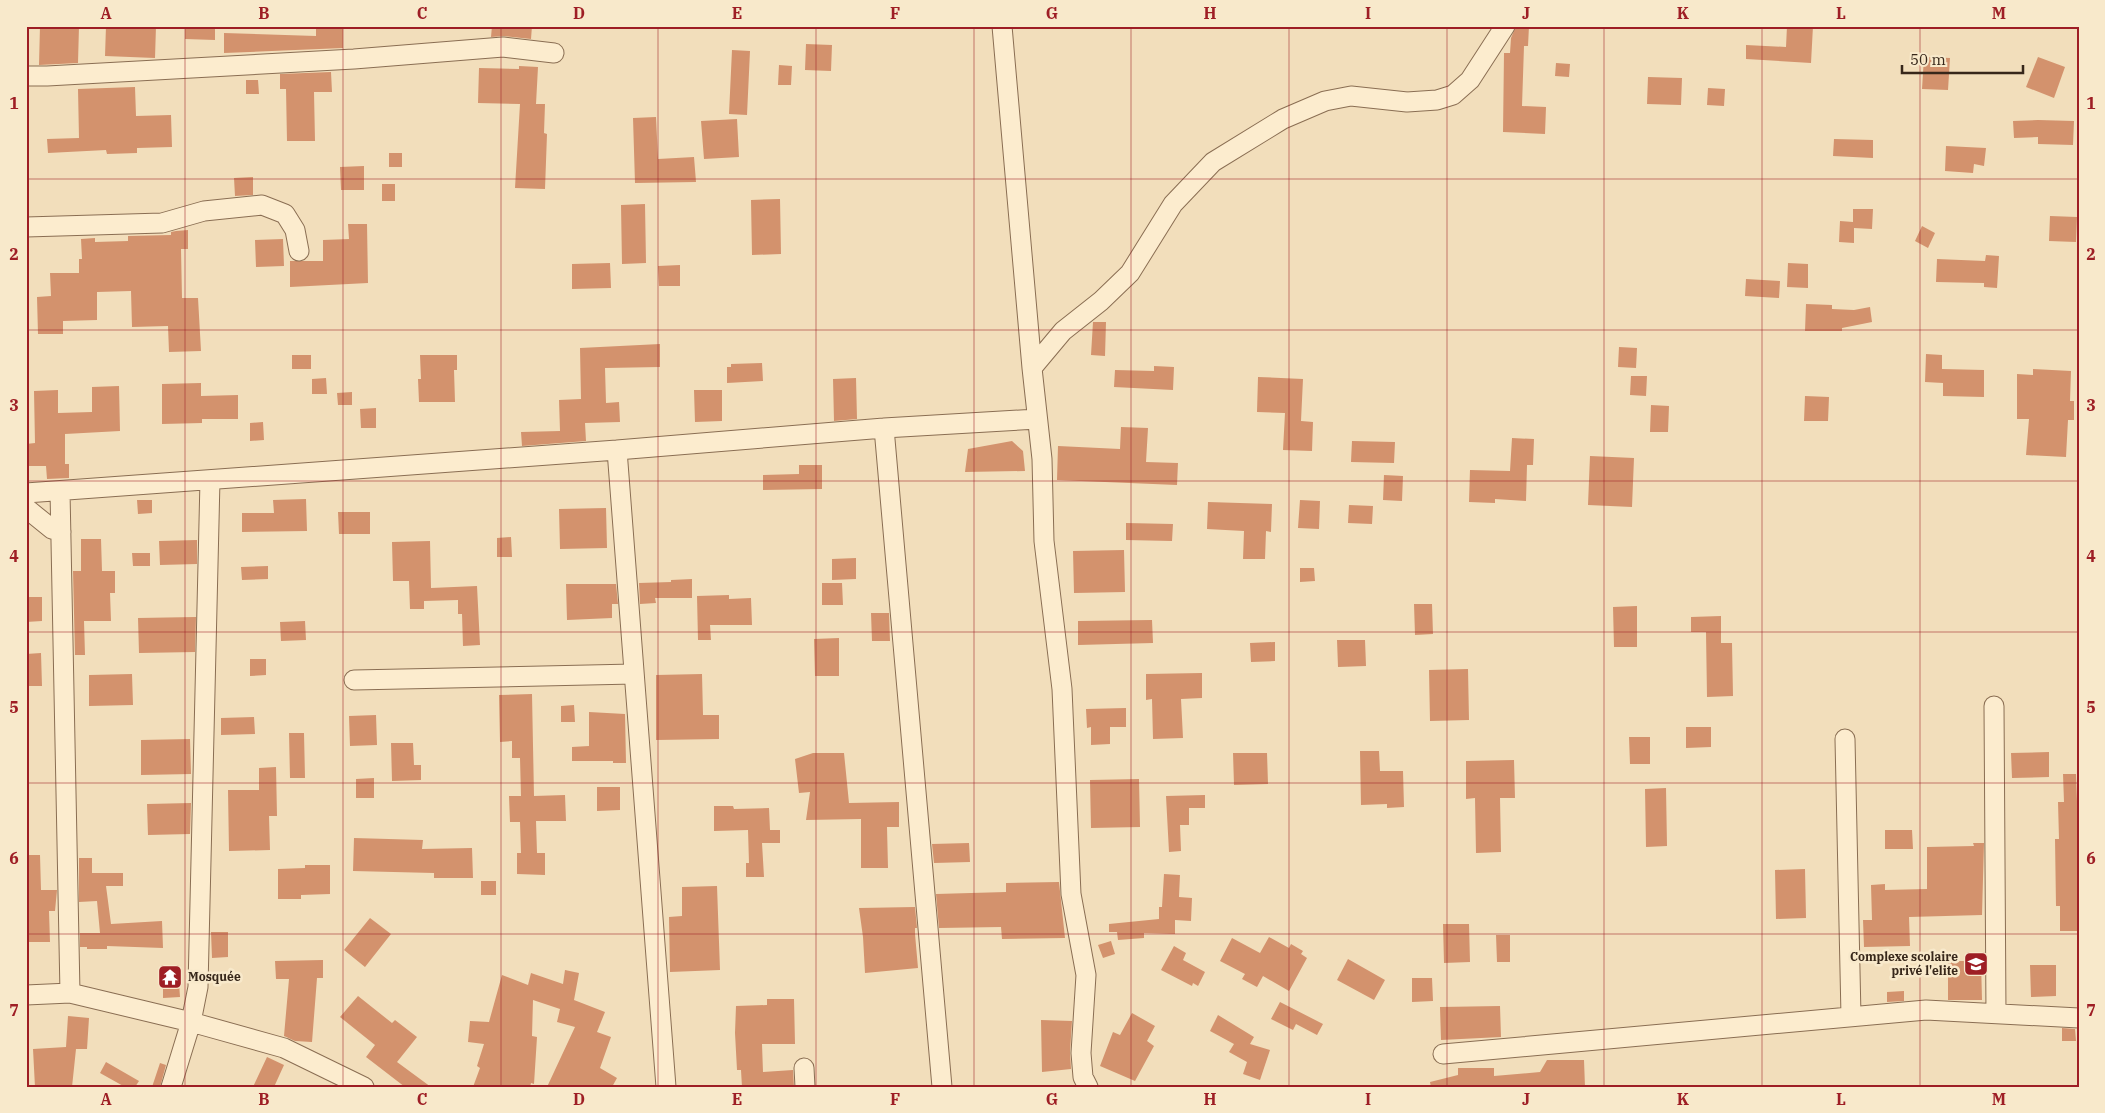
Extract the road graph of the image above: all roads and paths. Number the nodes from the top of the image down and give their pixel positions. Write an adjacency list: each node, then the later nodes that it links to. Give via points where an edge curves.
1 (1002, 26): 7 (street)
2 (1506, 26): 7 (street, via 1470,80 1453,95 1407,102 1351,96 1325,101 1283,119 1213,162 1174,204 1130,273 1063,331)
3 (554, 52): 4 (street, via 503,47 206,68)
4 (26, 76)
5 (26, 226): 6 (street, via 162,223 204,211 262,206 285,214 295,230)
6 (299, 251)
7 (1032, 368): 8 (street)
8 (1038, 419): 9 (street); 33 (street, via 1044,540 1062,689 1071,894 1086,975 1081,1053 1083,1077)
9 (884, 428): 10 (street); 32 (street)
10 (617, 450): 11 (street); 16 (street)
11 (210, 480): 12 (street); 25 (street, via 198,987)
12 (60, 491): 13 (street); 15 (street)
13 (26, 493)
14 (26, 508): 15 (street, via 52,529)
15 (61, 532): 20 (street)
16 (634, 674): 17 (street); 30 (street)
17 (354, 680)
18 (1994, 706): 22 (street)
19 (1845, 739): 23 (street)
20 (70, 993): 21 (street); 25 (street)
21 (26, 995)
22 (1996, 1014): 23 (street, via 1926,1010); 24 (street)
23 (1851, 1016): 26 (street)
24 (2079, 1018)
25 (191, 1022): 28 (street); 29 (street, via 284,1048)
26 (1443, 1054)
27 (804, 1068): 31 (street)
28 (171, 1087)
29 (364, 1087)
30 (666, 1087)
31 (805, 1087)
32 (942, 1087)
33 (1088, 1087)

